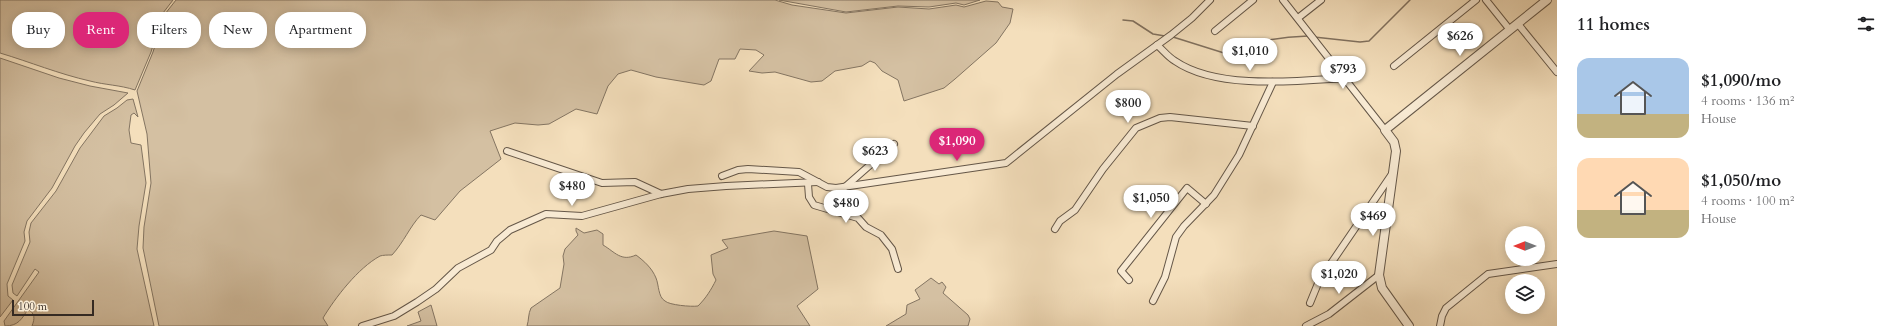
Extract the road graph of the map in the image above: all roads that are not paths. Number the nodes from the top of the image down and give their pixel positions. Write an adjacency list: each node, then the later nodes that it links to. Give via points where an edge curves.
1 (1210, 0): 12 (street)
2 (1253, 0): 11 (street)
3 (1283, 0): 8 (street)
4 (1321, 0): 8 (street)
5 (1476, 0): 13 (street)
6 (1486, 0): 10 (street)
7 (1547, 0): 9 (street)
8 (1298, 18): 15 (street)
9 (1518, 24): 10 (street); 14 (street)
10 (1510, 30): 18 (street)
11 (1215, 31)
12 (1158, 45): 16 (street, via 1175,61 1191,70 1243,81); 25 (street, via 1117,74 1006,163)
13 (1394, 66)
14 (1557, 72)
15 (1345, 78): 16 (street); 18 (street)
16 (1273, 82): 17 (street)
17 (1253, 126): 27 (street, via 1239,155); 28 (street, via 1170,117 1160,118 1136,128 1103,169 1075,210 1060,221)
18 (1385, 130): 21 (street, via 1394,142 1396,151)
19 (894, 144): 25 (street)
20 (507, 151): 26 (street, via 602,183 636,182)
21 (1392, 174): 31 (street); 34 (street, via 1319,281)
22 (722, 176): 23 (street, via 738,170 785,171 800,172)
23 (818, 182): 24 (street); 25 (street, via 827,187)
24 (808, 184): 26 (street, via 726,186); 30 (street, via 809,197 814,205 858,218 866,228 881,235 892,249)
25 (845, 187)
26 (661, 194): 35 (street, via 582,216 546,214 506,232 491,250 458,268 436,289 417,302 394,316)
27 (1206, 204): 32 (street, via 1187,188 1121,271); 33 (street, via 1176,237 1165,277)
28 (1055, 229)
29 (1557, 264): 38 (street, via 1488,274 1446,308)
30 (898, 269)
31 (1379, 275): 36 (street, via 1329,314); 37 (street, via 1382,288)
32 (1129, 280)
33 (1153, 301)
34 (1310, 303)
35 (362, 326)
36 (1306, 326)
37 (1409, 326)
38 (1440, 326)

